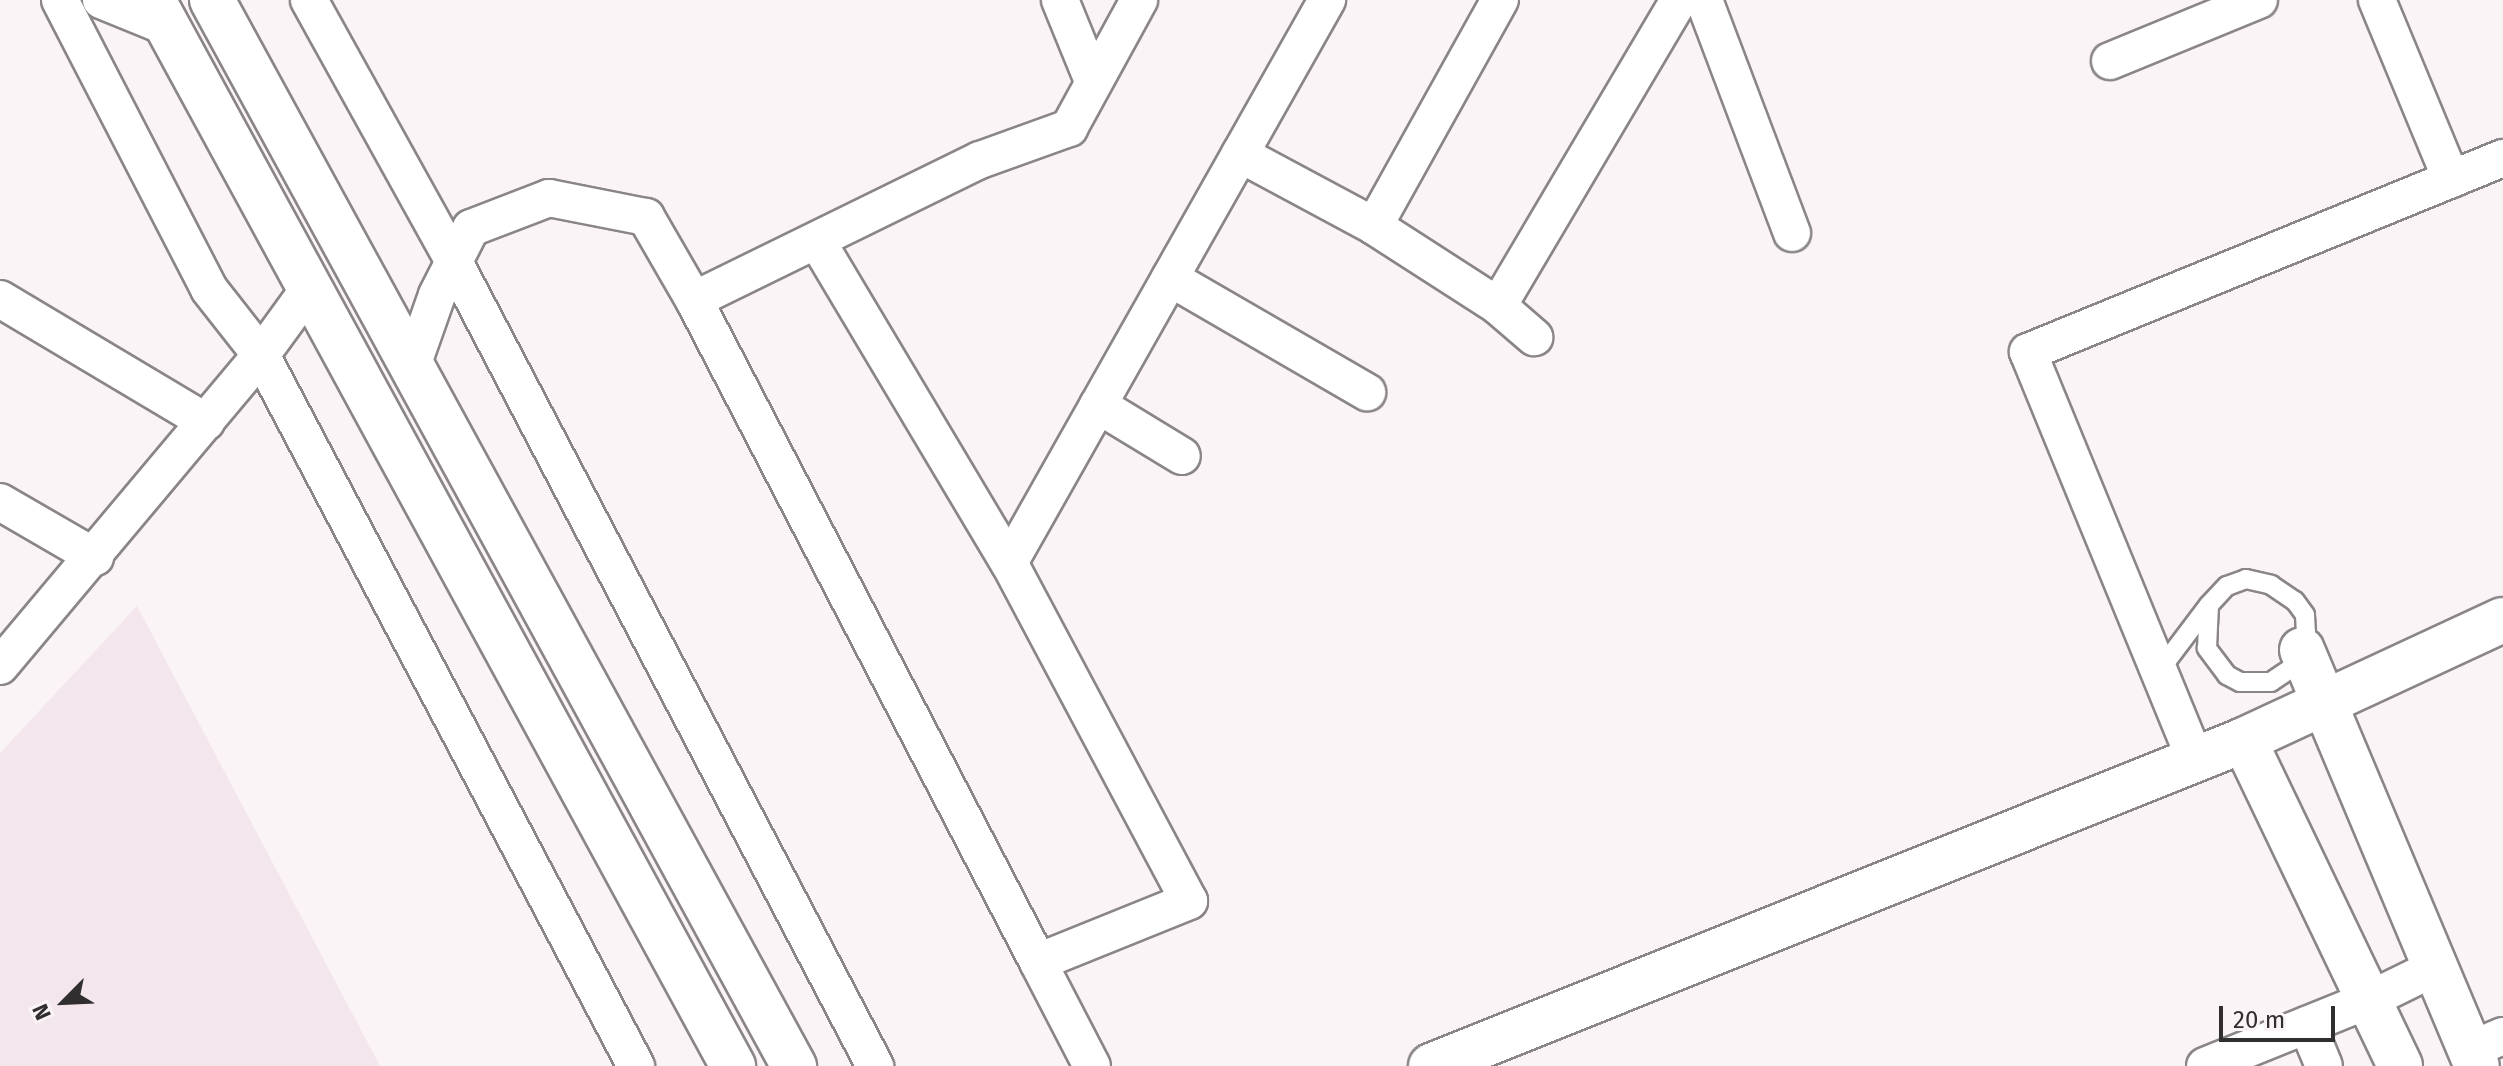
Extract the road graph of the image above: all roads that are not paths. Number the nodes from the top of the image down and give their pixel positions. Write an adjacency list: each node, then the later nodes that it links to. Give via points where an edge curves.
1 (60, 0): 29 (street, via 209,289)
2 (101, 0): 13 (street)
3 (212, 0): 30 (street)
4 (309, 0): 22 (street)
5 (1060, 0): 15 (street)
6 (1139, 0): 15 (street)
7 (1327, 0): 16 (street)
8 (1500, 0): 19 (street)
9 (1679, 0): 27 (street)
10 (1704, 0): 20 (street)
11 (2259, 0): 14 (street)
12 (2377, 0): 18 (street)
13 (160, 13): 24 (street)
14 (2110, 61)
15 (1093, 81): 21 (street, via 1069,128 980,160)
16 (1240, 154): 19 (street); 23 (street)
17 (2503, 158): 18 (street)
18 (2451, 179): 42 (street, via 2028,352)
19 (1374, 226): 27 (street)
20 (1792, 233)
21 (817, 241): 26 (street); 37 (street)
22 (454, 262): 26 (street, via 471,228 549,198 646,217); 30 (street); 54 (street)
23 (1170, 278): 31 (street); 32 (street)
24 (309, 289): 29 (street); 52 (street)
25 (0, 299): 33 (street)
26 (694, 300): 46 (street)
27 (1498, 306): 28 (street)
28 (1534, 337)
29 (261, 355): 33 (street); 51 (street)
30 (412, 366): 53 (street)
31 (1367, 392)
32 (1098, 405): 34 (street); 37 (street)
33 (206, 422): 36 (street)
34 (1182, 456)
35 (0, 502): 36 (street)
36 (95, 557): 41 (street)
37 (1009, 563): 46 (street, via 1189,901)
38 (2209, 605): 40 (lane, via 2227,586 2246,579 2271,585 2305,615); 40 (lane, via 2207,648 2215,663 2240,682 2283,677); 42 (lane)
39 (2503, 620): 43 (street)
40 (2302, 650): 43 (street)
41 (0, 666)
42 (2159, 671): 45 (street)
43 (2322, 703): 44 (street); 47 (street)
44 (2244, 740): 45 (street); 48 (street)
45 (2195, 759): 56 (street)
46 (1038, 962): 55 (street)
47 (2434, 968): 48 (street); 50 (street)
48 (2371, 999): 49 (street); 59 (street)
49 (2307, 1025): 57 (street); 58 (street)
50 (2483, 1051)
51 (636, 1066)
52 (733, 1066)
53 (794, 1066)
54 (875, 1066)
55 (1092, 1066)
56 (1431, 1066)
57 (2205, 1066)
58 (2324, 1066)
59 (2400, 1066)

